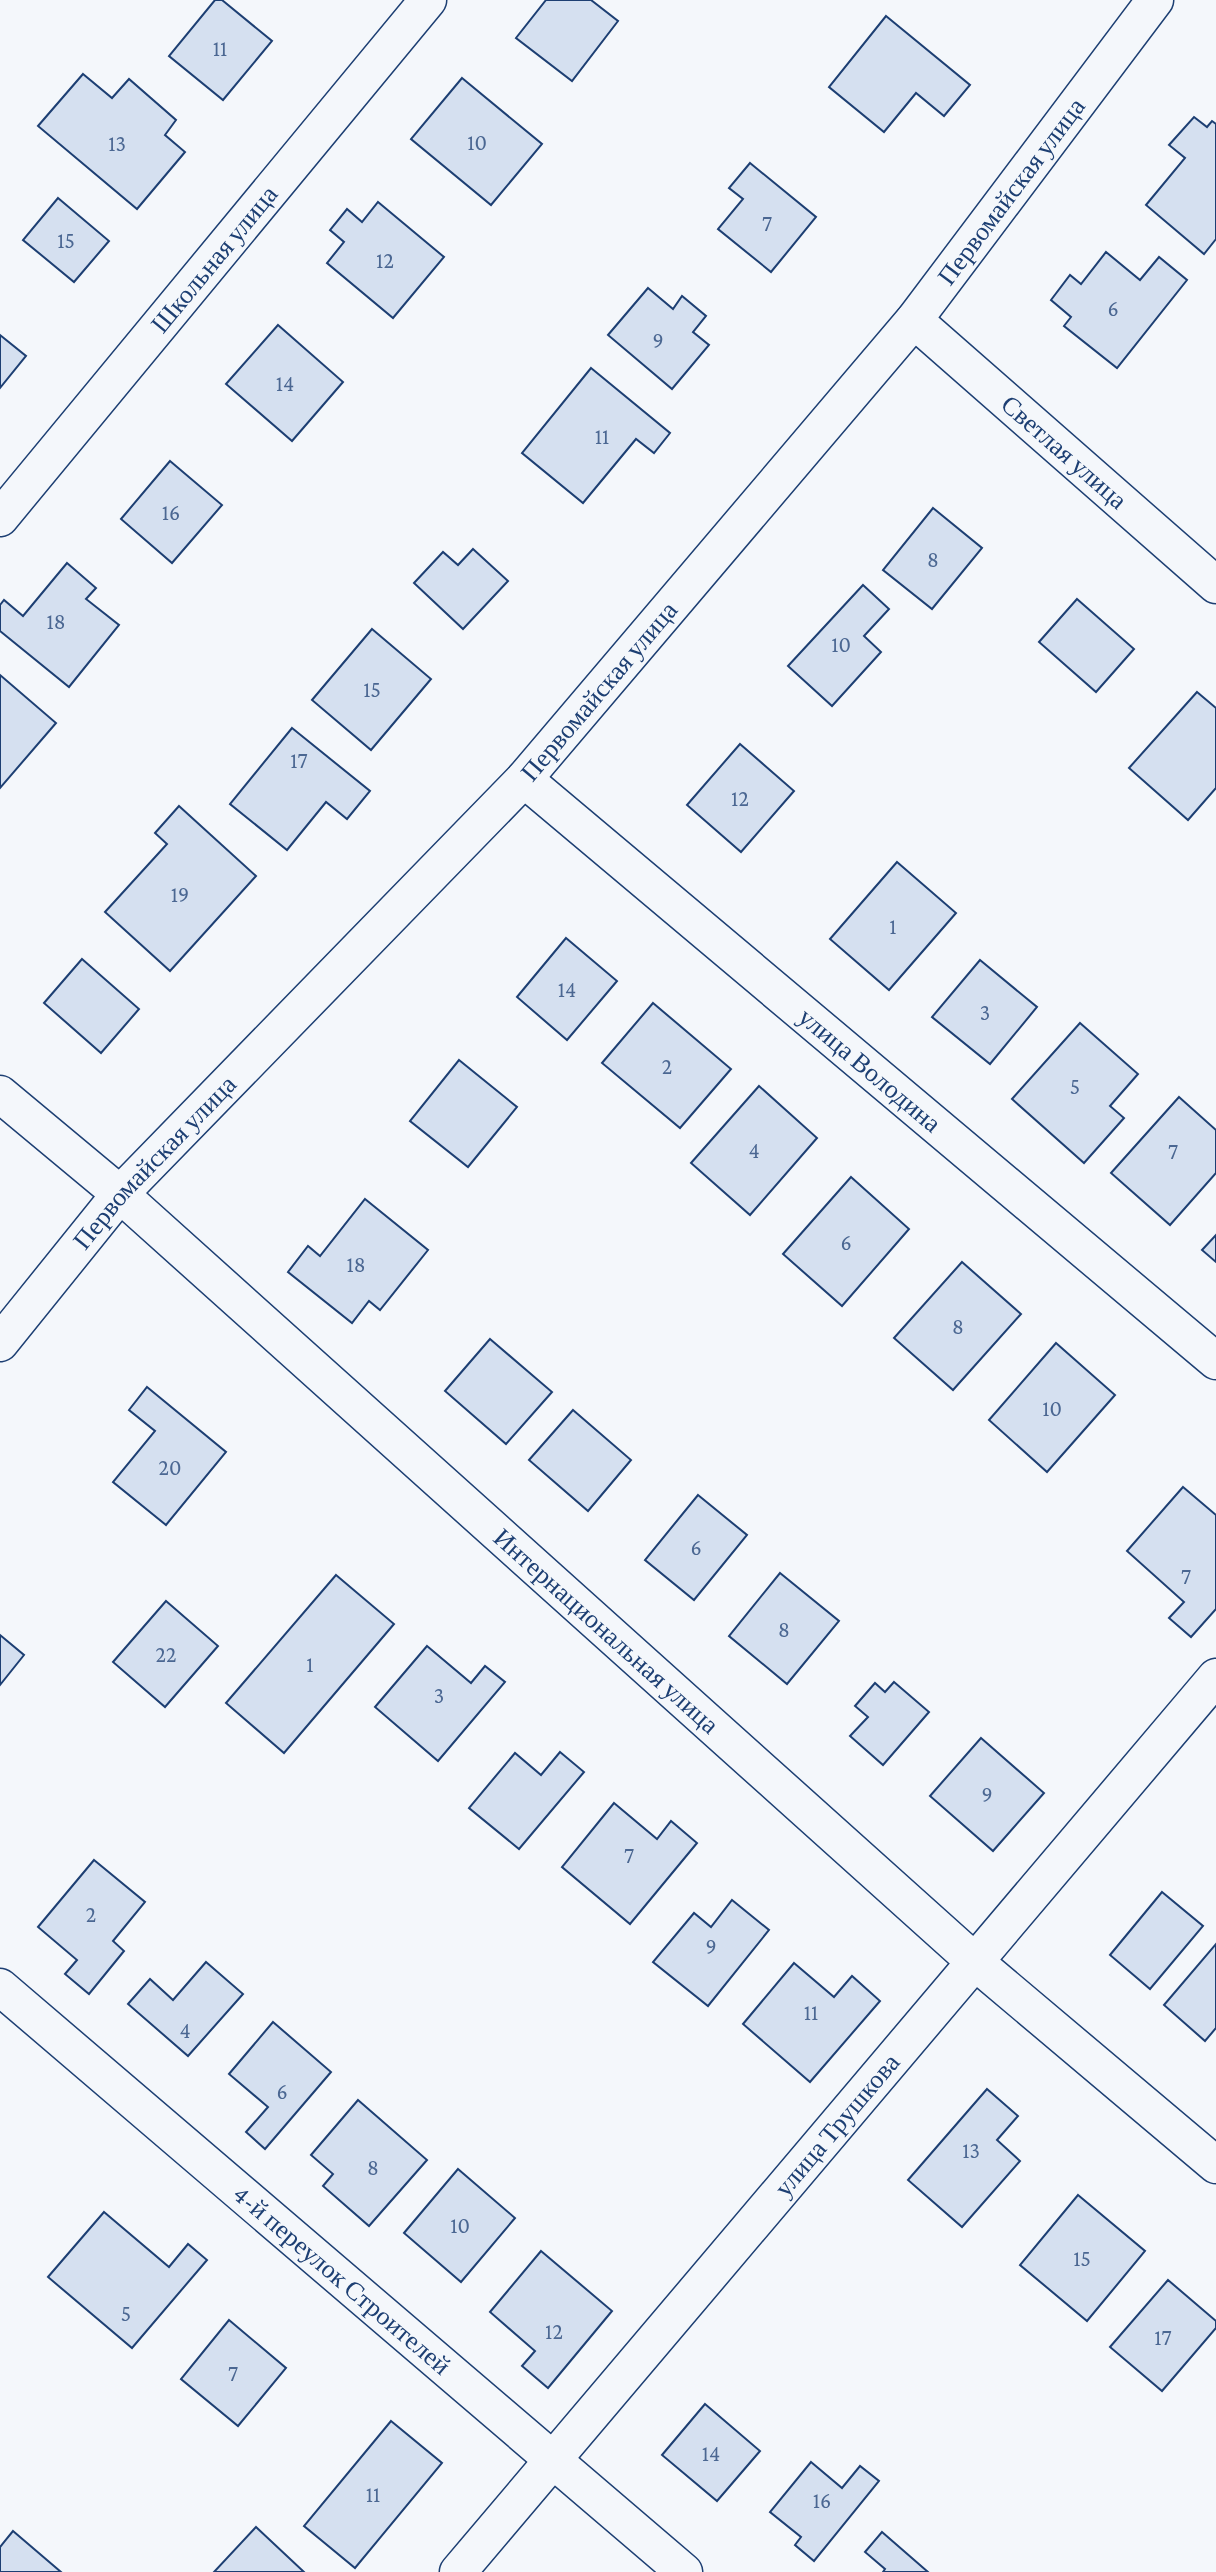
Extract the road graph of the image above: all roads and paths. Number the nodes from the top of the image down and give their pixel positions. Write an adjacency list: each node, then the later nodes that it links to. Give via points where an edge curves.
1 (428, 0): 4 (street, Школьная улица)
2 (1155, 0): 3 (street, Первомайская улица)
3 (914, 320): 5 (street, Светлая улица); 6 (street, Первомайская улица)
4 (0, 518)
5 (1216, 585)
6 (524, 779): 8 (street, Первомайская улица); 10 (street, улица Володина)
7 (0, 1094): 8 (street, Интернациональная улица)
8 (120, 1194): 9 (street, Первомайская улица); 12 (street, Интернациональная улица)
9 (0, 1343)
10 (1216, 1361)
11 (1216, 1677): 12 (street, улица Трушкова)
12 (974, 1961): 14 (street, Интернациональная улица); 15 (street, улица Трушкова)
13 (0, 1987): 15 (street, 4-й переулок Строителей)
14 (1216, 2165)
15 (552, 2462): 16 (street, улица Трушкова); 17 (street, 4-й переулок Строителей)
16 (458, 2572)
17 (684, 2572)

